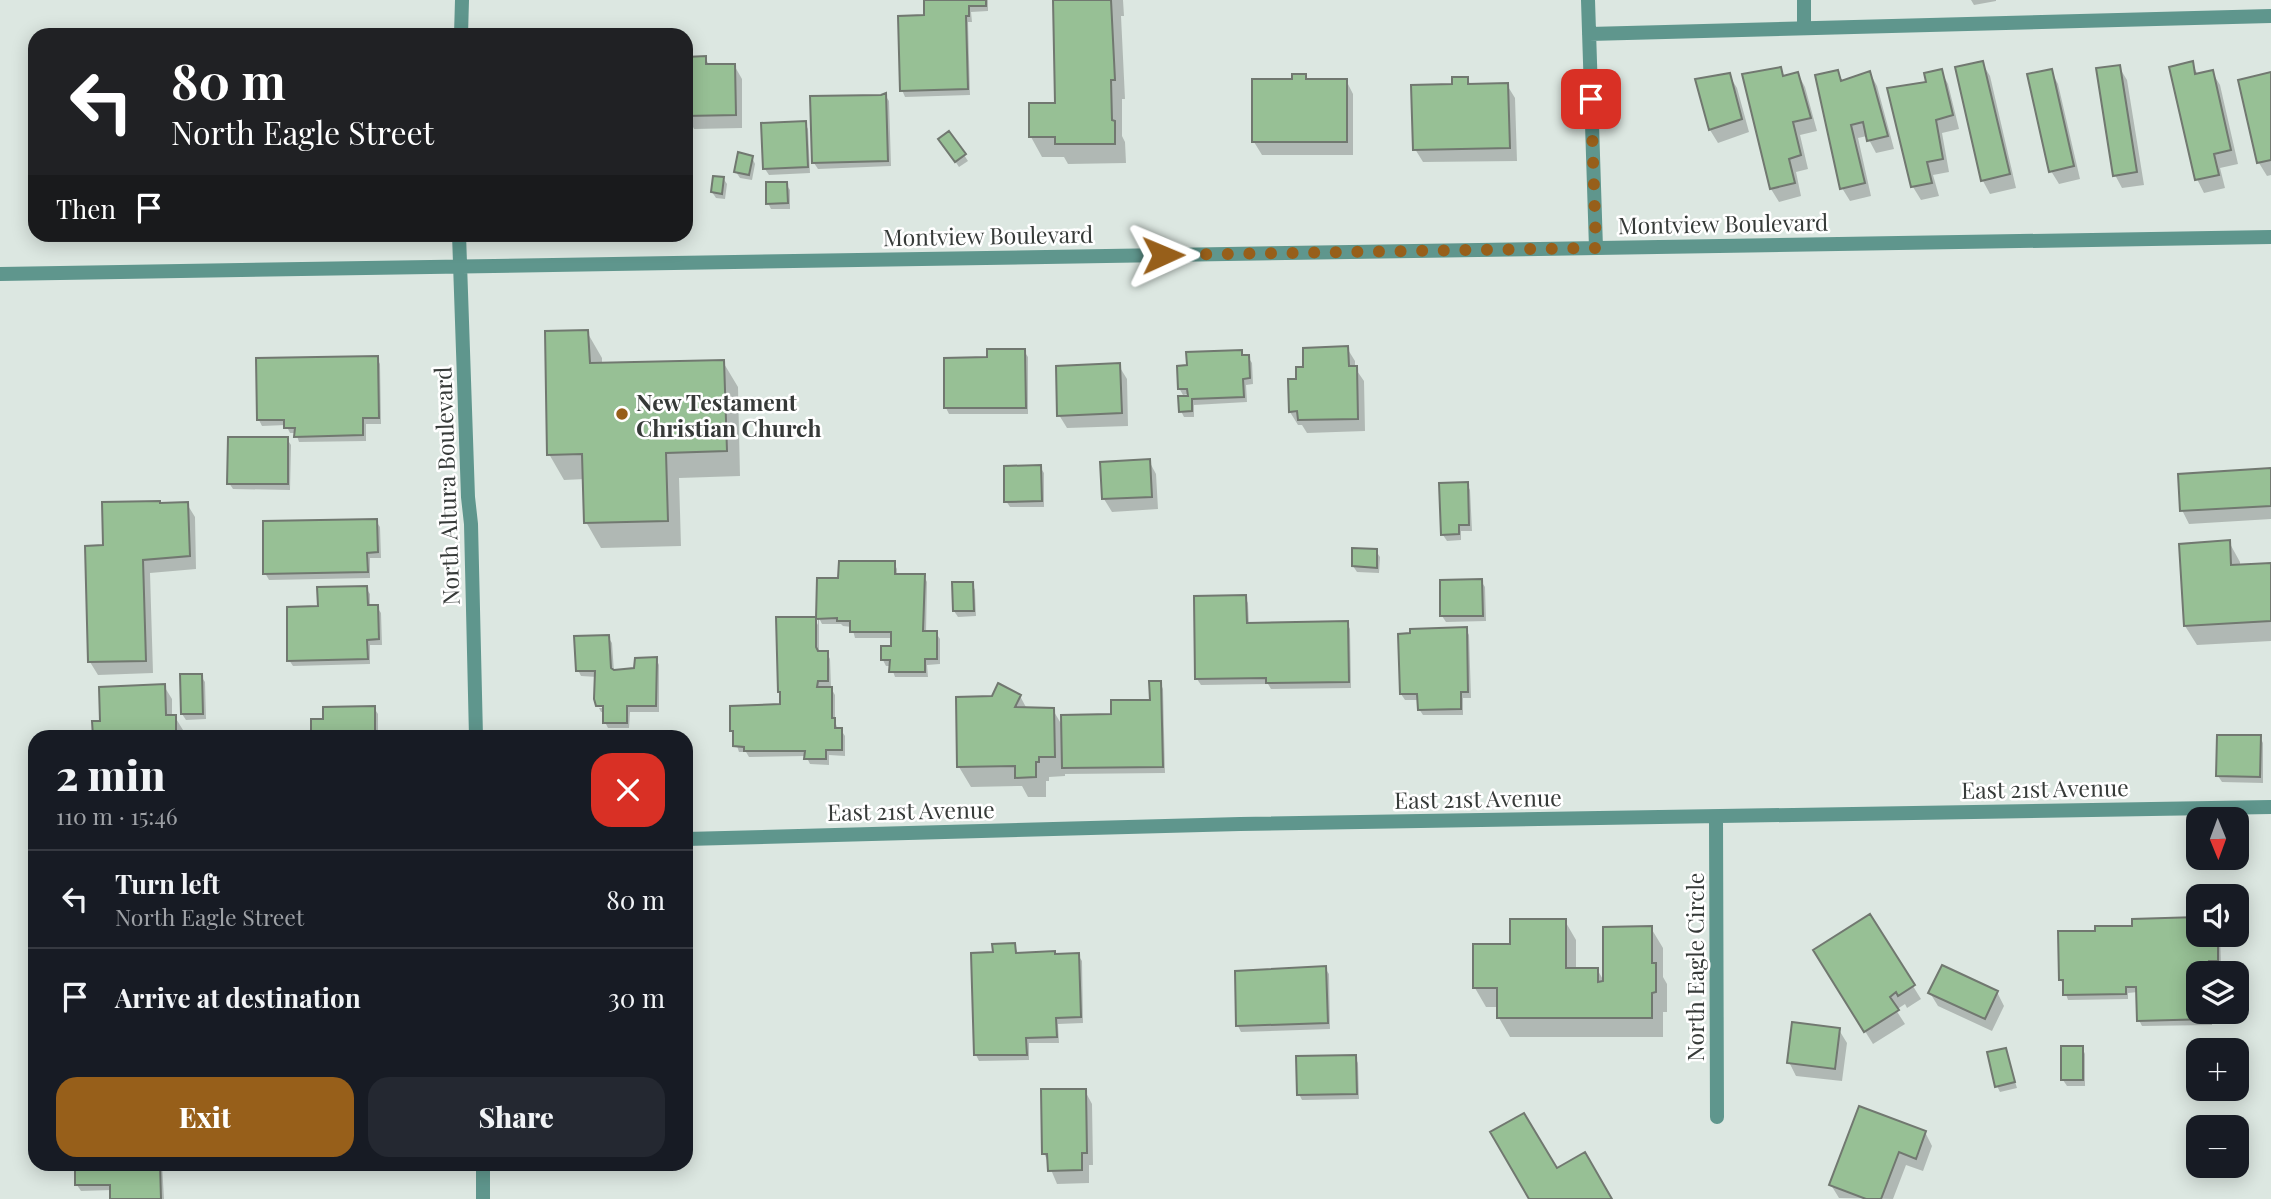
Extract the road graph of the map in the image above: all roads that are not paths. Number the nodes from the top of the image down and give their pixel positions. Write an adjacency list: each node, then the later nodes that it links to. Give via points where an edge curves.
1 (462, 0): 5 (street)
2 (1588, 0): 7 (street)
3 (1804, 0): 6 (street)
4 (2271, 16): 6 (street)
5 (461, 28)
6 (1804, 29): 7 (street)
7 (1589, 34): 10 (street)
8 (2271, 237): 10 (street, Montview Boulevard)
9 (460, 242): 11 (street, North Altura Boulevard)
10 (1596, 248): 11 (street, Montview Boulevard)
11 (462, 266): 12 (street, Montview Boulevard); 13 (street, North Altura Boulevard)
12 (0, 274)
13 (476, 730)
14 (2271, 807): 15 (street, East 21st Avenue)
15 (1716, 817): 16 (street, East 21st Avenue); 17 (street, North Eagle Circle)
16 (693, 839)
17 (1717, 1117)
18 (483, 1171): 19 (street)
19 (483, 1199)

